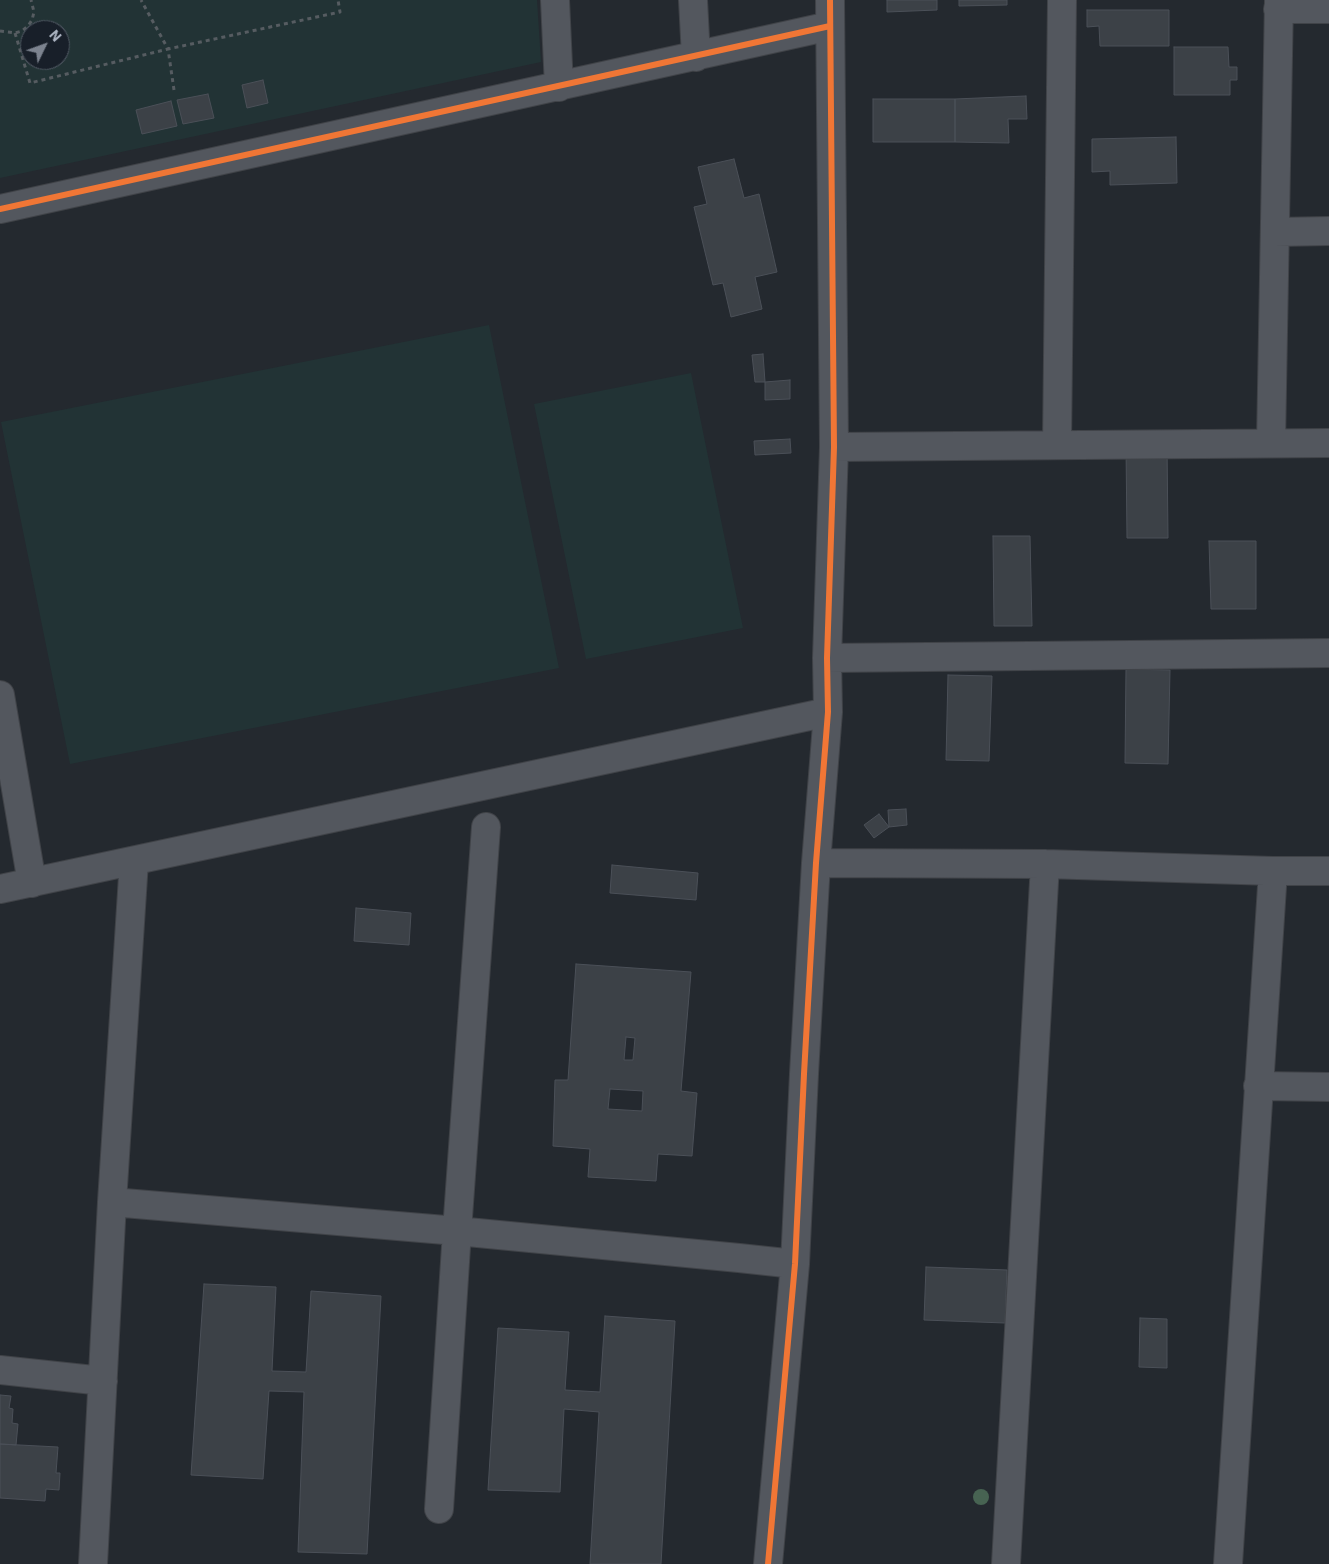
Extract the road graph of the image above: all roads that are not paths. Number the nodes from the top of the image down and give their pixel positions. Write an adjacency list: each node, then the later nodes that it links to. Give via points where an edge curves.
1 (555, 0): 8 (street)
2 (693, 0): 7 (street)
3 (1062, 0): 14 (street)
4 (1279, 4): 5 (street); 11 (street)
5 (1329, 9)
6 (830, 13): 7 (street); 15 (street)
7 (696, 57): 8 (street)
8 (559, 87): 9 (street)
9 (0, 209)
10 (1329, 231): 11 (street)
11 (1275, 232): 12 (street)
12 (1271, 443): 13 (street); 14 (street)
13 (1329, 443)
14 (1057, 445): 15 (street)
15 (834, 447): 17 (street)
16 (1329, 653): 17 (street)
17 (827, 658): 19 (street)
18 (0, 695): 26 (street)
19 (828, 712): 21 (street); 22 (street)
20 (486, 827): 31 (street)
21 (134, 861): 26 (street); 30 (street)
22 (816, 863): 23 (street); 32 (street)
23 (1045, 864): 24 (street); 38 (street)
24 (1272, 871): 25 (street); 28 (street)
25 (1329, 871)
26 (32, 883): 27 (street)
27 (0, 889)
28 (1258, 1086): 29 (street); 39 (street)
29 (1329, 1087)
30 (112, 1202): 31 (street); 34 (street)
31 (457, 1231): 32 (street); 35 (street)
32 (794, 1264): 37 (street)
33 (0, 1370): 34 (street)
34 (103, 1381): 36 (street)
35 (439, 1509)
36 (93, 1564)
37 (768, 1564)
38 (1006, 1564)
39 (1228, 1564)

